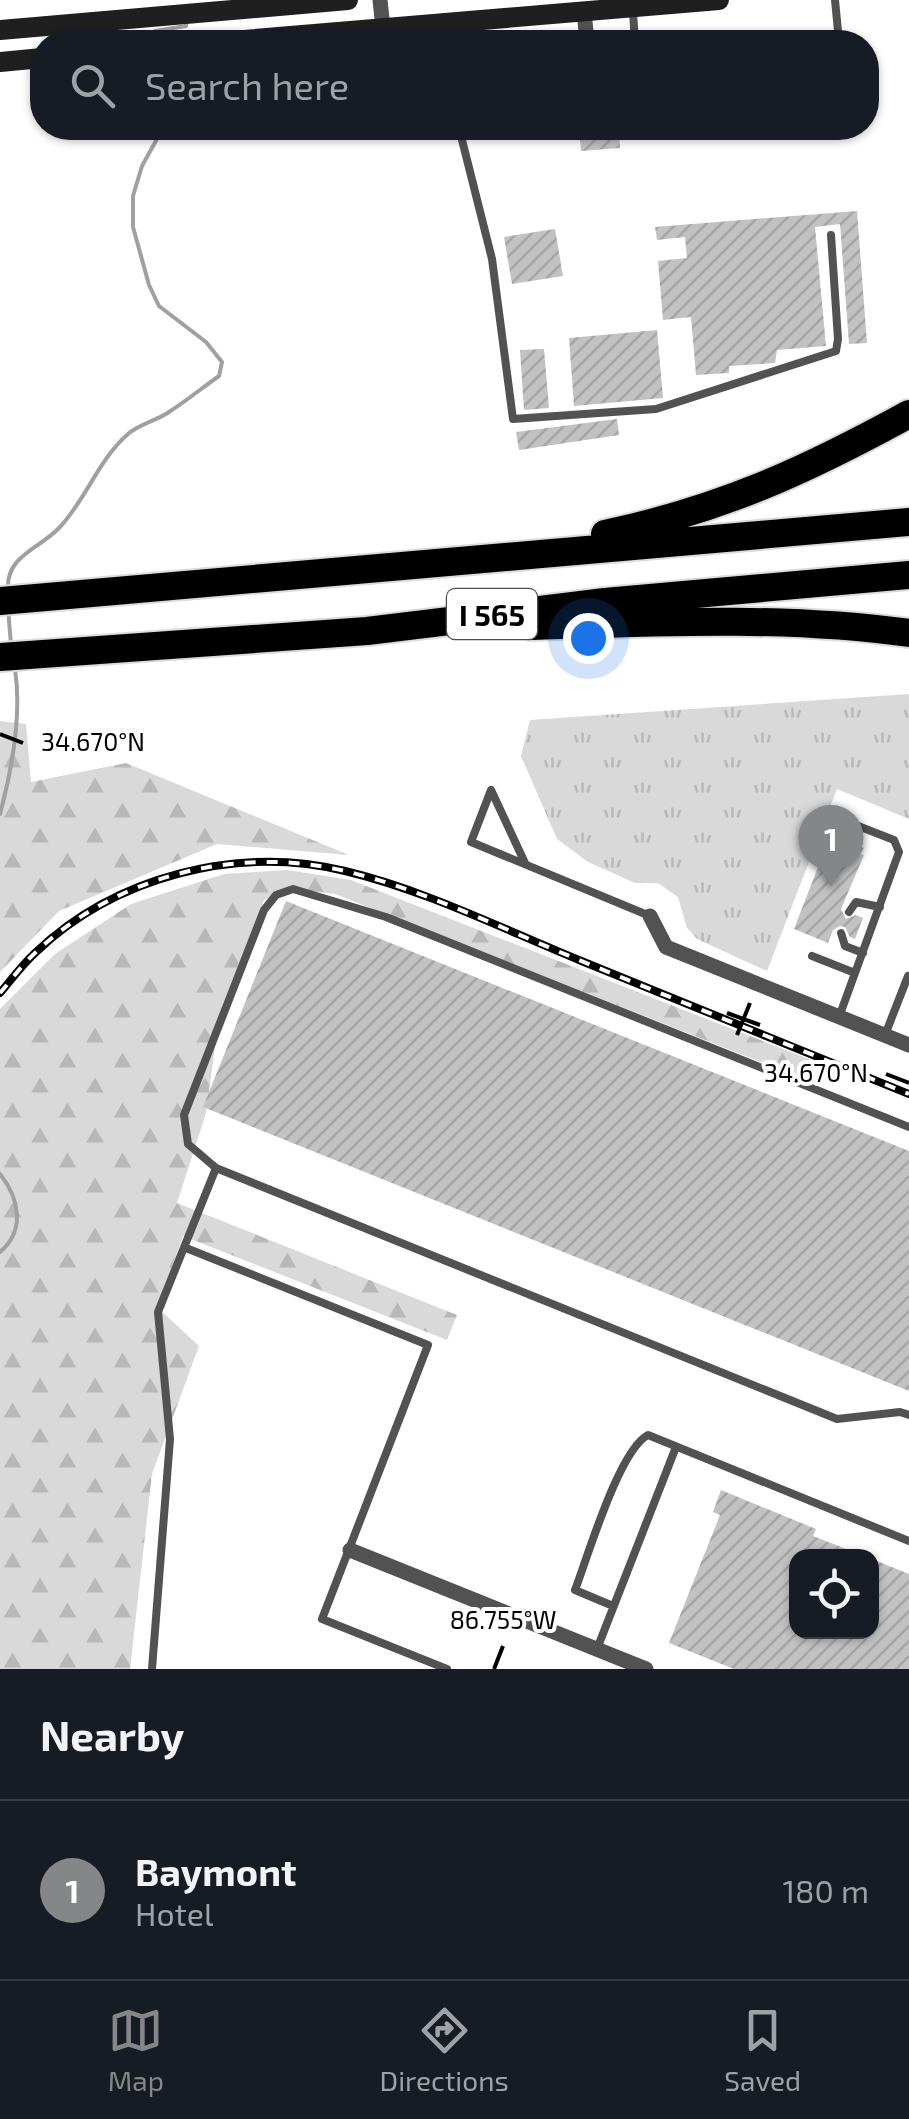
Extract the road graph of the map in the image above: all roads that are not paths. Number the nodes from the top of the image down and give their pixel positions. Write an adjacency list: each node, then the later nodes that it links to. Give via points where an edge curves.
1 (348, 0): 5 (main road)
2 (380, 0): 9 (street)
3 (719, 0): 6 (main road)
4 (836, 0): 16 (lane)
5 (298, 2): 10 (main road)
6 (632, 7): 8 (main road); 15 (lane)
7 (521, 8): 8 (main road); 13 (main road)
8 (584, 11): 14 (street)
9 (383, 28): 11 (main road); 12 (main road)
10 (0, 30)
11 (361, 30)
12 (411, 30)
13 (461, 30)
14 (586, 30)
15 (634, 30)
16 (838, 30)
17 (30, 59): 18 (main road)
18 (0, 62)
19 (462, 140): 20 (lane, via 492,258 513,419 656,409 836,351)
20 (830, 235)
21 (909, 414): 23 (highway, via 744,495 672,519)
22 (909, 522): 23 (highway, I 565)
23 (501, 556): 25 (highway, I 565)
24 (909, 575): 26 (highway, I 565)
25 (0, 601)
26 (367, 631): 27 (highway, via 741,622); 28 (highway, I 565)
27 (909, 632)
28 (0, 657)
29 (835, 816): 31 (lane, via 894,840 900,852)
30 (525, 863): 30 (lane, via 498,805 491,790 471,842); 33 (lane)
31 (880, 908): 32 (lane, via 856,902); 35 (lane)
32 (849, 912)
33 (650, 916): 39 (street, via 666,947)
34 (842, 933): 35 (lane, via 845,946)
35 (863, 953): 37 (lane)
36 (812, 956): 37 (lane)
37 (855, 973): 39 (lane)
38 (908, 976): 40 (lane)
39 (839, 1017): 40 (street)
40 (885, 1035): 41 (street)
41 (909, 1045)
42 (909, 1127): 43 (lane, via 386,917 293,888 276,894 264,910 184,1115 188,1144)
43 (216, 1168): 44 (lane); 45 (lane, via 837,1419)
44 (186, 1248): 48 (lane, via 428,1345); 51 (lane, via 158,1312 170,1440)
45 (909, 1416)
46 (676, 1447): 47 (lane); 49 (lane); 49 (lane, via 648,1436 624,1460 575,1590)
47 (909, 1541)
48 (350, 1550): 50 (street); 52 (lane, via 322,1618)
49 (613, 1606): 50 (lane)
50 (597, 1649): 53 (street)
51 (152, 1669)
52 (447, 1669)
53 (646, 1669)

